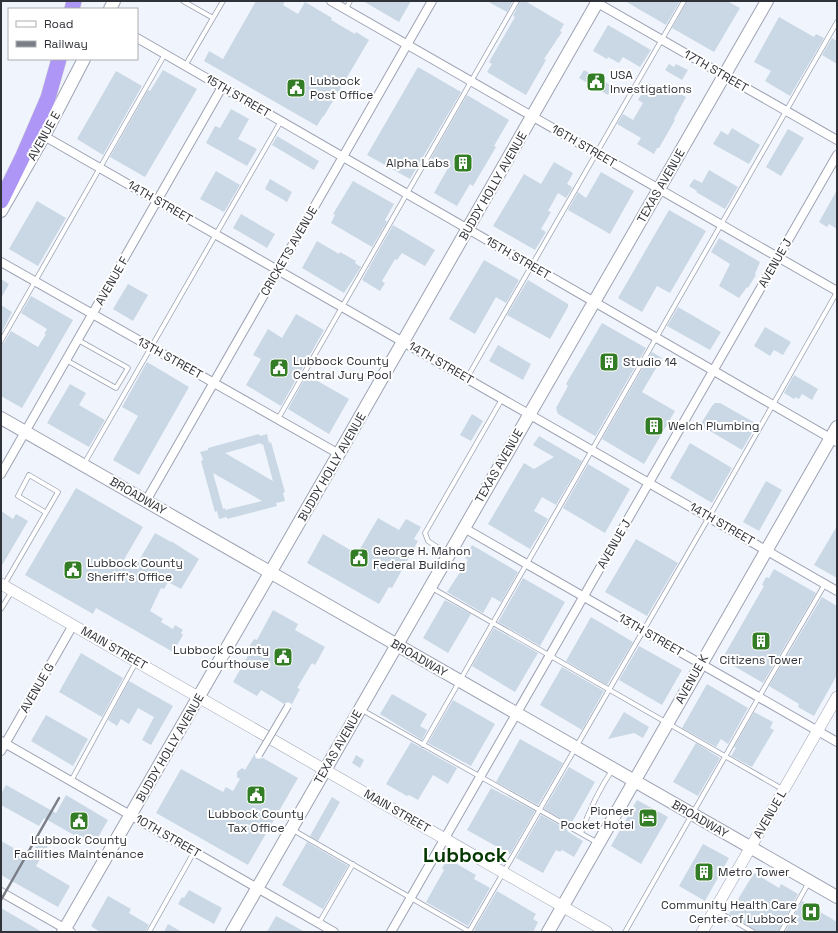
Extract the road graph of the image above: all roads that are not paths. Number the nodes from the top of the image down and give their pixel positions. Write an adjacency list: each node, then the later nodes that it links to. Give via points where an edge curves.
1 (183, 1): 11 (lane)
2 (223, 1): 11 (lane)
3 (331, 1): 10 (street, 16TH STREET)
4 (350, 1): 10 (lane)
5 (432, 1): 15 (street, CRICKETS AVENUE)
6 (517, 1): 21 (lane)
7 (684, 1): 14 (lane)
8 (767, 1): 20 (main road, TEXAS AVENUE)
9 (597, 2): 14 (street, 17TH STREET); 24 (main road, BUDDY HOLLY AVENUE)
10 (346, 9): 15 (street, 16TH STREET)
11 (213, 18): 19 (lane)
12 (837, 22): 23 (lane)
13 (138, 39): 16 (street, 15TH STREET)
14 (662, 40): 20 (street, 17TH STREET); 28 (lane)
15 (407, 45): 21 (street, 16TH STREET); 30 (street, CRICKETS AVENUE)
16 (165, 54): 19 (street, 15TH STREET); 31 (lane)
17 (59, 60): 34 (highway, via 48,98)
18 (83, 60): 26 (main road, AVENUE E)
19 (185, 66): 22 (street, 15TH STREET)
20 (724, 76): 23 (street, 17TH STREET); 32 (main road, TEXAS AVENUE)
21 (471, 81): 24 (street, 16TH STREET); 33 (lane)
22 (222, 87): 25 (street, 15TH STREET); 35 (street, AVENUE F)
23 (786, 111): 27 (street, 17TH STREET); 37 (lane)
24 (532, 116): 28 (street, 16TH STREET); 38 (main road, BUDDY HOLLY AVENUE)
25 (281, 121): 30 (street, 15TH STREET); 39 (lane)
26 (44, 136): 31 (street, 14TH STREET); 36 (main road, AVENUE E)
27 (837, 140)
28 (596, 153): 32 (street, 16TH STREET); 42 (lane)
29 (837, 155): 40 (street, AVENUE J)
30 (343, 157): 33 (street, 15TH STREET); 43 (street, CRICKETS AVENUE)
31 (100, 168): 35 (street, 14TH STREET); 44 (lane)
32 (659, 189): 37 (street, 16TH STREET); 46 (main road, TEXAS AVENUE)
33 (406, 194): 38 (street, 15TH STREET); 47 (lane)
34 (1, 201)
35 (158, 201): 39 (street, 14TH STREET); 48 (street, AVENUE F)
36 (1, 212)
37 (721, 225): 40 (street, 16TH STREET); 49 (lane)
38 (468, 229): 42 (street, 15TH STREET); 52 (main road, BUDDY HOLLY AVENUE)
39 (216, 234): 43 (street, 14TH STREET); 53 (lane)
40 (778, 258): 45 (street, 16TH STREET); 55 (street, AVENUE J)
41 (1, 262): 44 (street, 13TH STREET)
42 (531, 266): 46 (street, 15TH STREET); 56 (lane)
43 (279, 270): 47 (street, 14TH STREET); 57 (street, CRICKETS AVENUE)
44 (35, 281): 48 (street, 13TH STREET); 51 (lane)
45 (837, 292): 59 (lane)
46 (594, 302): 49 (street, 15TH STREET); 60 (main road, TEXAS AVENUE)
47 (342, 306): 52 (street, 14TH STREET); 62 (lane)
48 (93, 314): 50 (street, AVENUE F); 53 (street, 13TH STREET)
49 (656, 338): 55 (street, 15TH STREET); 66 (lane)
50 (78, 340): 54 (street, AVENUE F); 54 (lane, via 128,368 116,388)
51 (1, 341)
52 (404, 342): 56 (street, 14TH STREET); 67 (main road, BUDDY HOLLY AVENUE)
53 (152, 347): 57 (street, 13TH STREET); 68 (lane)
54 (66, 360): 64 (street, AVENUE F)
55 (713, 371): 59 (street, 15TH STREET); 70 (street, AVENUE J)
56 (467, 378): 58 (street, 14TH STREET)
57 (214, 383): 62 (street, 13TH STREET); 71 (street, CRICKETS AVENUE)
58 (502, 398): 60 (street, 14TH STREET); 76 (lane, via 425,533 428,541)
59 (773, 405): 65 (street, 15TH STREET); 73 (lane)
60 (529, 414): 66 (street, 14TH STREET); 74 (main road, TEXAS AVENUE)
61 (1, 418): 64 (main road, BROADWAY)
62 (278, 418): 67 (street, 13TH STREET)
63 (837, 427): 65 (main road, AVENUE K)
64 (25, 432): 68 (main road, BROADWAY); 69 (street, AVENUE F)
65 (834, 440): 75 (main road, AVENUE K)
66 (593, 450): 70 (street, 14TH STREET); 77 (lane)
67 (339, 454): 78 (main road, BUDDY HOLLY AVENUE)
68 (83, 465): 71 (main road, BROADWAY)
69 (1, 474)
70 (649, 483): 73 (street, 14TH STREET); 83 (street, AVENUE J)
71 (146, 501): 78 (main road, BROADWAY)
72 (45, 512): 72 (lane, via 58,492 29,475 18,496); 80 (lane)
73 (709, 517): 75 (street, 14TH STREET); 87 (lane)
74 (464, 528): 76 (main road, TEXAS AVENUE); 77 (street, 13TH STREET)
75 (766, 550): 79 (street, 14TH STREET); 91 (main road, AVENUE K)
76 (449, 554): 81 (main road, TEXAS AVENUE)
77 (528, 564): 83 (street, 13TH STREET); 85 (lane)
78 (271, 573): 88 (main road, BROADWAY); 95 (main road, BUDDY HOLLY AVENUE)
79 (825, 584): 82 (street, 14TH STREET); 96 (lane)
80 (5, 587): 84 (lane); 86 (street, MAIN STREET)
81 (430, 587): 85 (lane); 88 (main road, TEXAS AVENUE)
82 (837, 591)
83 (584, 597): 87 (street, 13TH STREET); 89 (street, AVENUE J)
84 (1, 609)
85 (493, 623): 89 (lane); 92 (lane)
86 (73, 625): 90 (street, MAIN STREET); 103 (street, AVENUE G)
87 (643, 631): 91 (street, 13TH STREET); 93 (lane)
88 (397, 645): 92 (main road, BROADWAY); 98 (main road, TEXAS AVENUE)
89 (550, 656): 93 (lane); 99 (street, AVENUE J)
90 (137, 662): 95 (street, MAIN STREET); 111 (lane)
91 (701, 664): 96 (street, 13TH STREET); 100 (main road, AVENUE K)
92 (460, 681): 99 (main road, BROADWAY); 104 (lane)
93 (610, 690): 100 (lane); 105 (lane)
94 (837, 696): 101 (street, AVENUE L)
95 (199, 697): 109 (street, MAIN STREET); 116 (main road, BUDDY HOLLY AVENUE)
96 (759, 697): 101 (street, 13TH STREET); 107 (lane)
97 (288, 706): 106 (street, bridge)
98 (360, 709): 104 (lane); 109 (main road, TEXAS AVENUE)
99 (517, 714): 105 (main road, BROADWAY); 110 (street, AVENUE J)
100 (668, 723): 107 (lane); 112 (main road, AVENUE K)
101 (817, 731): 102 (street, 13TH STREET); 113 (street, AVENUE L)
102 (837, 742)
103 (2, 745): 111 (street, 10TH STREET)
104 (423, 745): 110 (lane)
105 (576, 748): 108 (main road, BROADWAY); 114 (lane)
106 (259, 756)
107 (725, 756): 113 (lane); 115 (lane)
108 (613, 769): 112 (main road, BROADWAY); 118 (lane, via 604,782)
109 (325, 770): 117 (main road, TEXAS AVENUE); 119 (street, MAIN STREET)
110 (480, 777): 114 (lane); 119 (street, AVENUE J)
111 (71, 781): 116 (street, 10TH STREET)
112 (635, 782): 115 (main road, BROADWAY); 120 (main road, AVENUE K)
113 (784, 790): 121 (street, AVENUE L)
114 (540, 810): 118 (lane); 124 (lane)
115 (692, 814): 121 (main road, BROADWAY); 141 (lane)
116 (131, 815): 122 (street, 10TH STREET); 133 (main road, BUDDY HOLLY AVENUE)
117 (291, 829): 123 (lane); 126 (main road, TEXAS AVENUE)
118 (580, 833): 120 (lane)
119 (445, 839): 124 (street, MAIN STREET); 129 (street, AVENUE J)
120 (599, 844): 130 (main road, AVENUE K)
121 (751, 848): 125 (main road, BROADWAY); 131 (street, AVENUE L)
122 (194, 852): 126 (street, 10TH STREET); 134 (lane)
123 (353, 864): 129 (lane); 132 (lane)
124 (503, 872): 130 (street, MAIN STREET); 138 (lane)
125 (809, 882): 128 (main road, BROADWAY); 144 (lane)
126 (257, 888): 132 (street, 10TH STREET); 135 (main road, TEXAS AVENUE)
127 (1, 892): 133 (street)
128 (837, 897)
129 (411, 898): 137 (street, AVENUE J); 138 (lane)
130 (562, 906): 139 (main road, AVENUE K); 140 (street, MAIN STREET)
131 (715, 910): 142 (street, AVENUE L); 143 (lane)
132 (320, 924): 136 (street, 10TH STREET)
133 (66, 931)
134 (149, 932)
135 (232, 932)
136 (334, 932)
137 (391, 932)
138 (470, 932)
139 (548, 932)
140 (607, 932)
141 (625, 932)
142 (702, 932)
143 (753, 932)
144 (781, 932)

